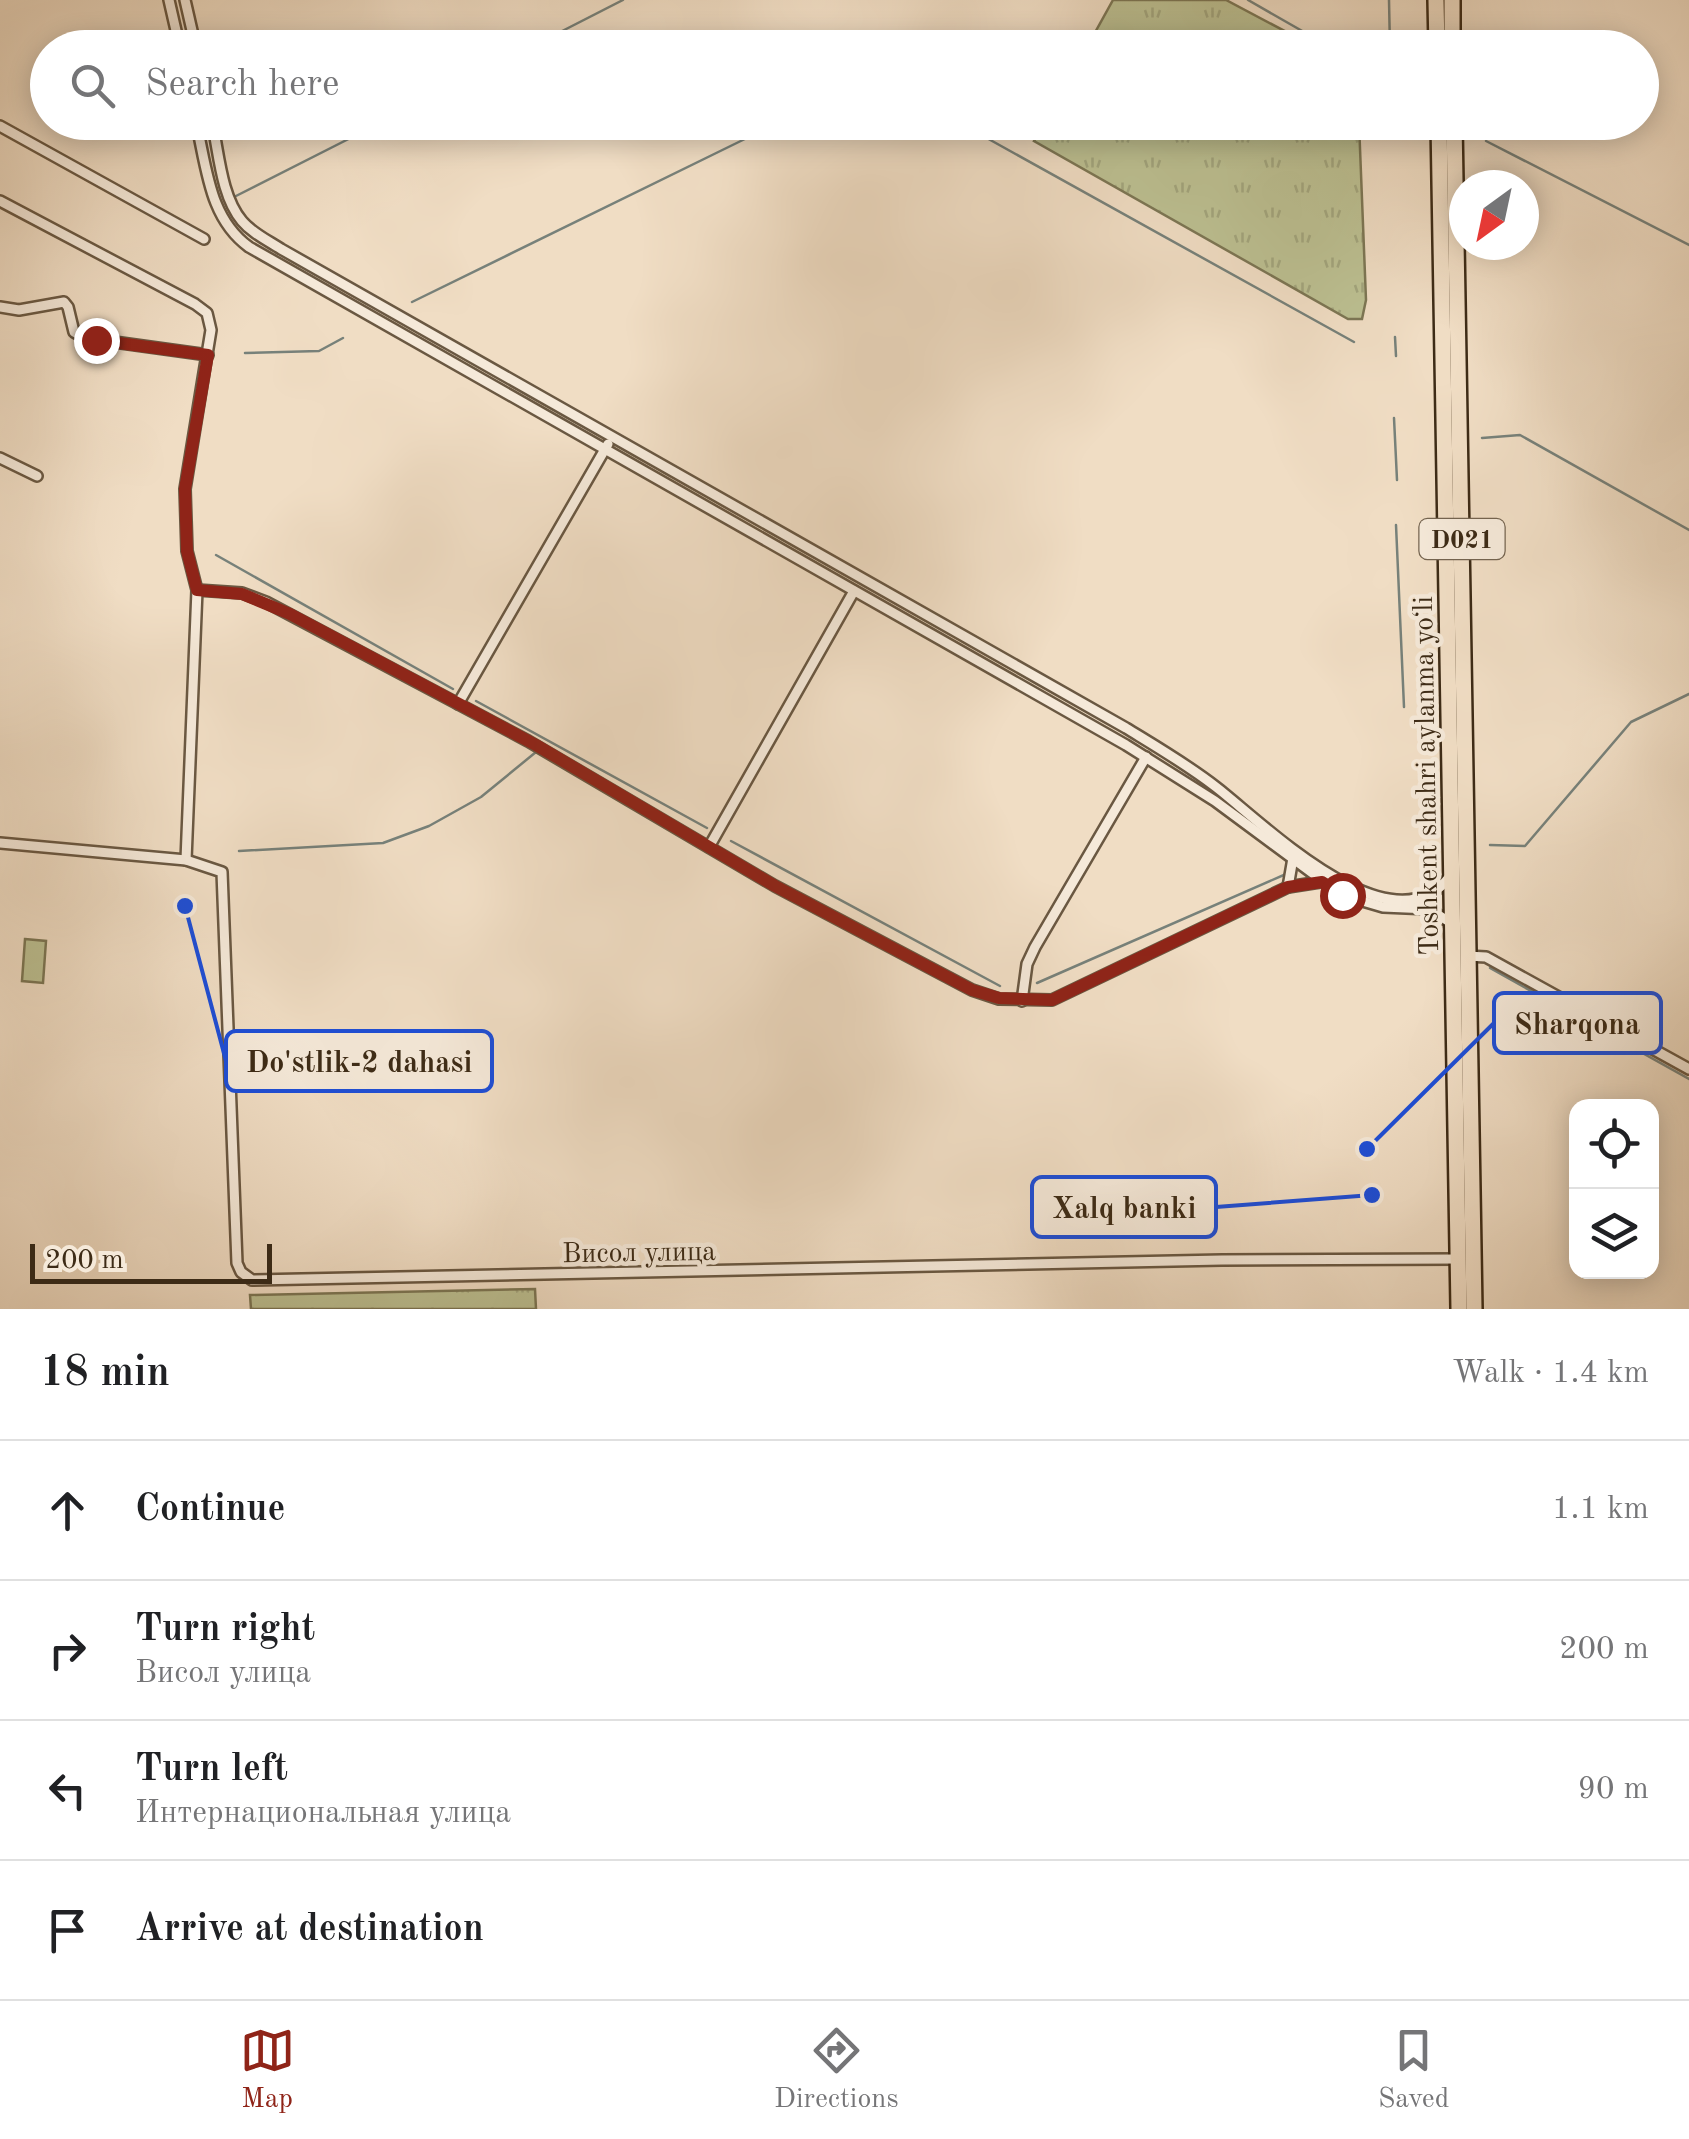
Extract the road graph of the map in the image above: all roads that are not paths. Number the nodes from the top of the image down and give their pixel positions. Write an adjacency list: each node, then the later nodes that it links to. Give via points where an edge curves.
1 (169, 0): 5 (street)
2 (185, 0): 6 (street)
3 (1436, 0): 7 (highway)
4 (1452, 0): 8 (highway)
5 (176, 30)
6 (192, 30)
7 (1437, 30)
8 (1452, 30)
9 (0, 126): 16 (street)
10 (200, 140): 17 (street, via 218,212)
11 (216, 140): 15 (street, via 227,192)
12 (1439, 140): 26 (highway, Toshkent shahri aylanma yoʻli / D021)
13 (1454, 140): 26 (highway, Toshkent shahri aylanma yoʻli / D021)
14 (0, 201): 19 (street, via 207,312)
15 (253, 231): 17 (street); 20 (street)
16 (204, 239)
17 (244, 244): 21 (street)
18 (0, 306): 19 (street, via 19,310 64,302 74,332 85,338)
19 (208, 355): 24 (street, via 185,489 187,551)
20 (612, 437): 21 (street); 27 (street)
21 (605, 449): 25 (street); 29 (street)
22 (0, 458): 23 (street)
23 (37, 476)
24 (197, 590): 29 (street, via 254,597); 34 (street)
25 (854, 591): 28 (street); 32 (street)
26 (1455, 619): 35 (highway, Toshkent shahri aylanma yoʻli / D021); 39 (highway, Toshkent shahri aylanma yoʻli / D021)
27 (967, 637): 28 (street); 35 (street, via 1159,748 1350,888 1418,898 1436,892)
28 (960, 650): 30 (street)
29 (458, 704): 32 (street)
30 (1146, 757): 33 (street); 40 (street, via 1035,947)
31 (0, 844): 34 (street)
32 (709, 847): 40 (street, via 972,990)
33 (1293, 858): 36 (street); 37 (street)
34 (186, 860): 42 (street, Висол улица, via 222,872 224,882 237,1259 252,1280)
35 (1452, 874): 38 (highway, Toshkent shahri aylanma yoʻli / D021)
36 (1322, 882): 37 (street); 38 (street, via 1371,905 1429,909)
37 (1288, 887): 40 (street, via 1052,1000)
38 (1453, 924): 42 (highway, Toshkent shahri aylanma yoʻli / D021)
39 (1467, 956): 41 (street, via 1486,957); 44 (highway, Toshkent shahri aylanma yoʻli / D021)
40 (1022, 1001)
41 (1689, 1069)
42 (1458, 1259): 43 (highway, Toshkent shahri aylanma yoʻli / D021)
43 (1459, 1309)
44 (1474, 1309)

